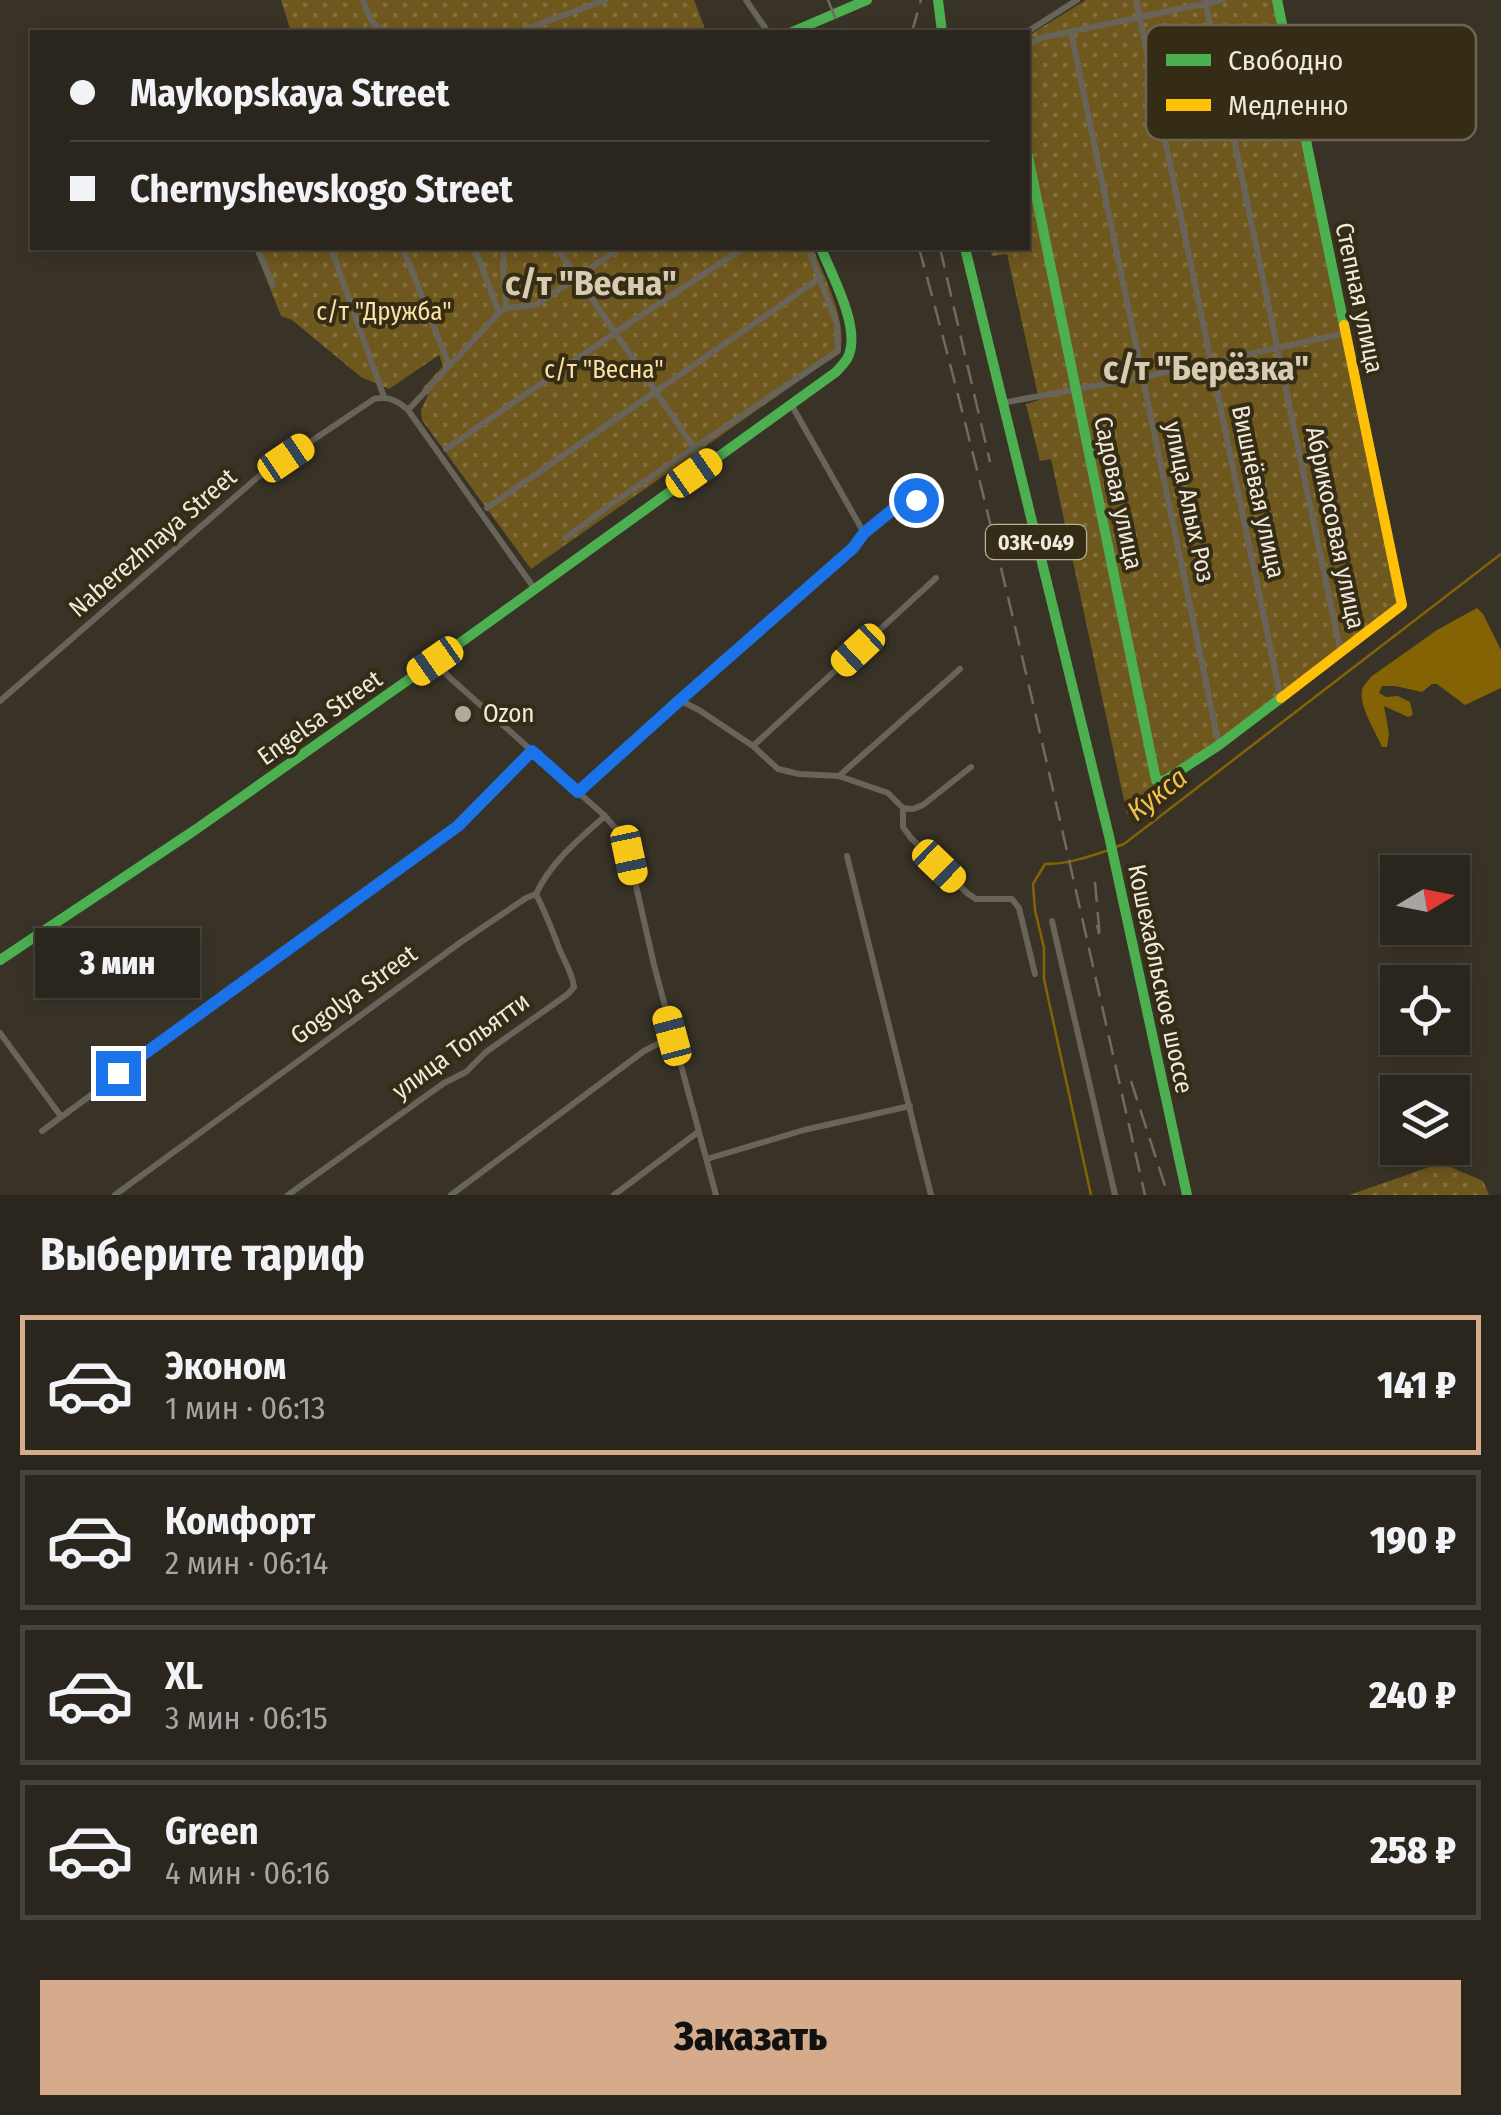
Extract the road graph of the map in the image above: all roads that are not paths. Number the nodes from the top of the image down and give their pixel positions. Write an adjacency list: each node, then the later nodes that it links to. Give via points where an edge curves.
1 (363, 0): 13 (street)
2 (605, 0): 14 (street)
3 (746, 0): 15 (street)
4 (867, 0): 16 (street)
5 (938, 0): 17 (street)
6 (1077, 0): 18 (street)
7 (1136, 0): 11 (street, Вишнёвая улица)
8 (1222, 0): 10 (street)
9 (1277, 0): 12 (street, Степная улица)
10 (1206, 2): 11 (street)
11 (1139, 16): 19 (street); 21 (street, Вишнёвая улица)
12 (1282, 25)
13 (378, 30)
14 (523, 30)
15 (767, 30)
16 (797, 30)
17 (942, 30)
18 (1029, 30)
19 (1071, 32): 20 (street); 47 (street, улица Алых Роз)
20 (1030, 44)
21 (1146, 50)
22 (1164, 140): 45 (street, Вишнёвая улица)
23 (1235, 140): 43 (street, Абрикосовая улица)
24 (1306, 140): 42 (street, Степная улица)
25 (1030, 166): 48 (street, Садовая улица)
26 (258, 250): 39 (street)
27 (332, 250): 50 (street)
28 (403, 250): 46 (street)
29 (476, 250): 40 (street)
30 (505, 250): 40 (street)
31 (558, 250): 37 (street)
32 (617, 250): 37 (street)
33 (740, 250): 41 (street)
34 (809, 250): 38 (street)
35 (822, 250): 44 (street, via 849,322 852,338)
36 (965, 250): 51 (street, Кошехабльское шоссе / 03К-049)
37 (577, 277): 40 (street, via 536,305); 41 (street)
38 (820, 278): 44 (street); 49 (street)
39 (273, 285)
40 (502, 310): 46 (street)
41 (616, 332): 49 (street); 55 (street)
42 (1346, 333): 43 (street); 62 (street, Степная улица, via 1402,605)
43 (1278, 349): 45 (street); 62 (street, Абрикосовая улица)
44 (843, 354): 52 (street, Engelsa Street, via 836,372); 54 (street)
45 (1210, 363): 47 (street); 65 (street, Вишнёвая улица)
46 (449, 365): 53 (street)
47 (1143, 377): 48 (street); 68 (street, улица Алых Роз)
48 (1076, 390): 51 (street); 68 (street, Садовая улица, via 1156,780 1172,778)
49 (656, 391): 54 (street); 57 (street)
50 (384, 397): 53 (street); 67 (street, Naberezhnaya Street, via 258,477)
51 (1002, 403): 95 (street, Кошехабльское шоссе / 03К-049, via 1109,836)
52 (791, 404): 58 (street); 61 (street, Engelsa Street)
53 (408, 410): 61 (street)
54 (694, 448): 59 (street)
55 (446, 449)
56 (916, 500): 58 (street, via 907,498)
57 (486, 508)
58 (864, 533): 66 (street)
59 (565, 538)
60 (936, 578): 69 (street)
61 (534, 588): 63 (street, Engelsa Street)
62 (1340, 654): 65 (street)
63 (435, 661): 70 (street); 79 (street, Engelsa Street)
64 (960, 668): 72 (street)
65 (1281, 699): 68 (street)
66 (680, 700): 69 (street); 73 (street)
67 (0, 701)
68 (1219, 745)
69 (753, 746): 72 (street, via 778,769)
70 (532, 751): 73 (street); 84 (street, via 458,826)
71 (971, 767): 74 (street, via 923,805)
72 (839, 776): 74 (street, via 888,793)
73 (578, 792): 75 (street)
74 (904, 808): 80 (street, via 903,827 911,838 967,892 1012,899)
75 (605, 816): 77 (street, Gogolya Street, via 543,878); 82 (street, via 629,855)
76 (847, 856): 83 (street)
77 (536, 894): 88 (street, Gogolya Street); 89 (street, улица Тольятти, via 574,987 466,1072)
78 (1052, 921): 94 (street)
79 (0, 960)
80 (1036, 974)
81 (0, 1032): 84 (street)
82 (672, 1036): 86 (street); 90 (street)
83 (910, 1106): 87 (street); 93 (street)
84 (60, 1116): 85 (street)
85 (42, 1131)
86 (698, 1132): 87 (street); 91 (street)
87 (706, 1159): 92 (street)
88 (114, 1195)
89 (288, 1195)
90 (451, 1195)
91 (614, 1195)
92 (716, 1195)
93 (931, 1195)
94 (1115, 1195)
95 (1186, 1195)

